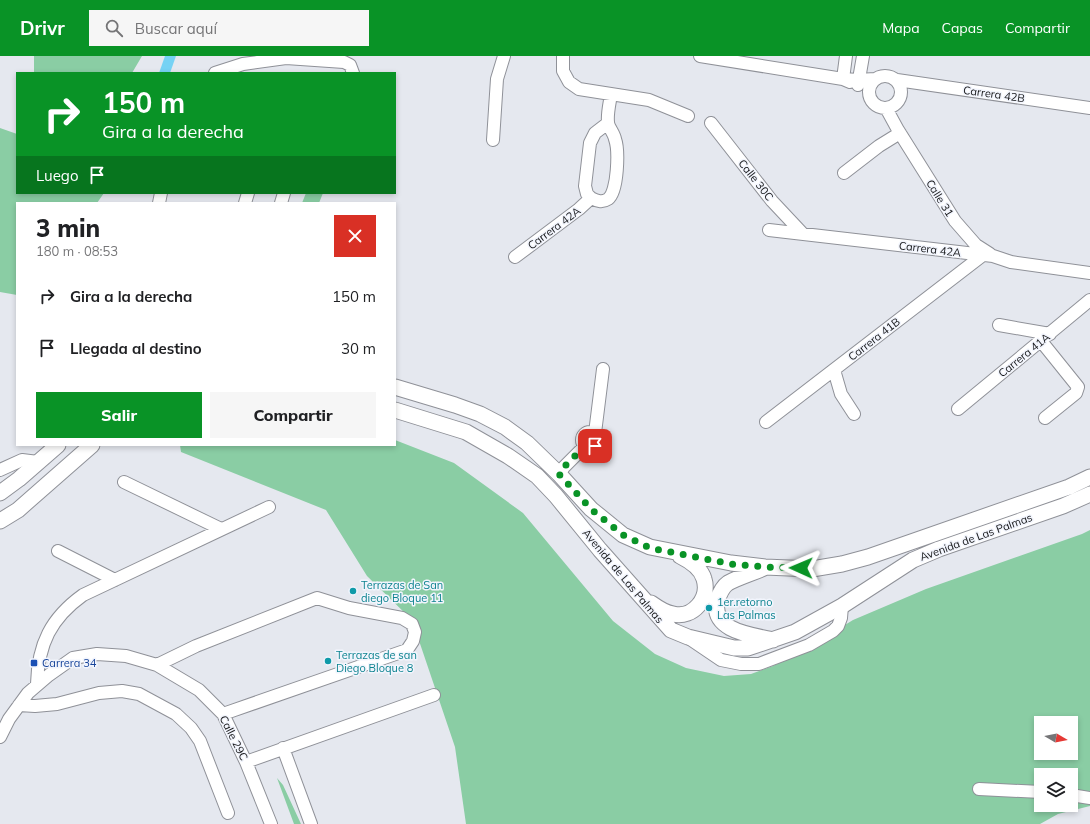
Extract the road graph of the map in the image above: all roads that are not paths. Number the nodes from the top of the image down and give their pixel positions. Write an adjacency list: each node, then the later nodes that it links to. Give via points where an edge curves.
1 (504, 56): 18 (street, via 497,79)
2 (563, 56): 11 (street, via 563,71 569,82 579,89)
3 (700, 56): 8 (street)
4 (846, 56): 8 (street)
5 (863, 56): 10 (street)
6 (218, 72): 7 (street, via 243,64 286,58 344,62 350,65)
7 (353, 72)
8 (843, 79): 10 (street)
9 (897, 80): 10 (street, via 886,75); 12 (street, via 902,93 900,99); 13 (street, Carrera 42B)
10 (865, 83): 12 (street, via 870,99 876,106)
11 (611, 94): 14 (street, via 649,100); 15 (street, Carrera 42A)
12 (891, 106): 17 (street, Calle 31)
13 (1090, 108)
14 (688, 116)
15 (608, 122): 20 (street, Carrera 42A, via 595,133 590,143 585,186); 20 (street, Carrera 42A, via 616,143 617,162 613,192 602,202)
16 (711, 123): 22 (street, Calle 30C, via 772,201)
17 (899, 132): 19 (street); 23 (street, Calle 31, via 955,221)
18 (492, 140)
19 (844, 173)
20 (591, 198): 24 (street, Carrera 42A)
21 (769, 230): 22 (street, Carrera 42A)
22 (803, 234): 23 (street, Carrera 42A)
23 (988, 256): 25 (street, Carrera 42A, via 1011,262); 30 (street, Carrera 41B)
24 (515, 257)
25 (1090, 273)
26 (1090, 300): 28 (street, Carrera 41A)
27 (999, 325): 28 (street)
28 (1045, 338): 32 (street, Carrera 41A); 35 (street, via 1078,387 1076,393)
29 (603, 369): 41 (street, via 595,433 598,436 598,443 592,448 585,446)
30 (834, 370): 34 (street, via 841,394); 36 (street, Carrera 41B)
31 (396, 387): 41 (main road, Avenida de Las Palmas, via 455,405 494,421 527,443)
32 (958, 409)
33 (396, 410): 53 (main road, Avenida de Las Palmas, via 466,432 537,476)
34 (854, 414)
35 (1045, 418)
36 (766, 422)
37 (57, 446): 39 (main road)
38 (91, 446): 47 (main road, via 18,510)
39 (38, 462): 40 (street, via 22,460); 44 (main road)
40 (0, 470)
41 (559, 474): 50 (main road, Avenida de Las Palmas, via 591,509 623,535 650,548)
42 (1090, 477): 51 (main road, Avenida de Las Palmas, via 1070,487 868,557 812,569)
43 (124, 482): 48 (street)
44 (0, 493)
45 (1090, 494): 54 (main road, Avenida de Las Palmas, via 920,557)
46 (269, 507): 48 (street)
47 (0, 521)
48 (221, 529): 52 (street)
49 (58, 551): 52 (street)
50 (673, 552): 51 (main road, Avenida de Las Palmas, via 731,564); 53 (main road, via 689,560 699,569 704,579 703,594 696,609 690,613 674,615)
51 (765, 567): 56 (main road, via 728,583 720,592 716,610 722,622 738,632)
52 (116, 580): 58 (street, via 69,605 56,620 44,640)
53 (642, 597): 55 (main road, Avenida de Las Palmas, via 671,630)
54 (842, 606): 55 (street, via 841,618 833,631 809,645 759,664 720,660); 56 (main road, Avenida de Las Palmas, via 795,632)
55 (688, 637): 56 (main road, Avenida de Las Palmas, via 734,648 748,648)
56 (774, 640)
57 (157, 665): 58 (street, Calle 29C, via 126,656 97,654 73,658); 61 (street, Calle 29C, via 199,690); 61 (street, via 196,646 317,598 349,608 402,618 412,624 415,632 407,650)
58 (37, 684): 60 (street, Calle 29C)
59 (434, 695): 63 (street)
60 (20, 705): 62 (street, Calle 29C); 69 (street, via 56,704 99,693 122,691 138,694 176,714 191,728 200,741)
61 (223, 714): 64 (street, Calle 29C)
62 (0, 737)
63 (283, 748): 64 (street); 71 (street)
64 (246, 762): 70 (street, Calle 29C)
65 (979, 789): 66 (street)
66 (1034, 792)
67 (1078, 797): 68 (street)
68 (1090, 798)
69 (228, 813)
70 (271, 824)
71 (311, 824)

